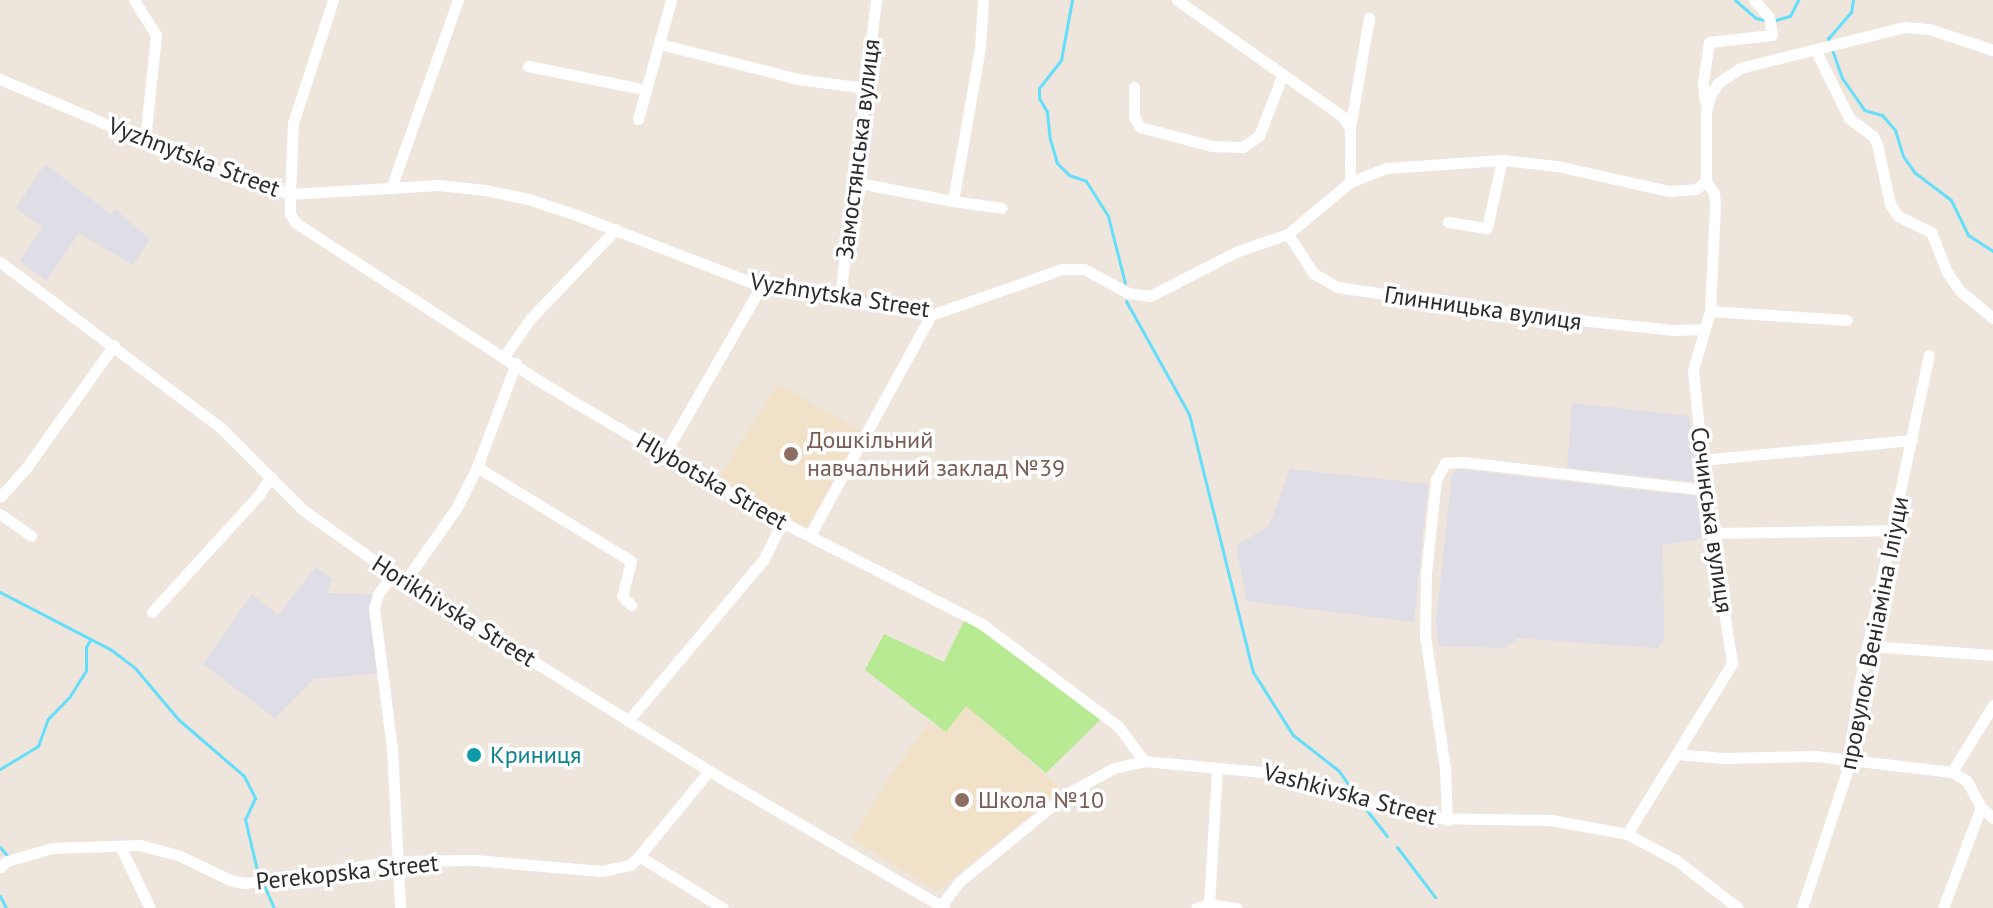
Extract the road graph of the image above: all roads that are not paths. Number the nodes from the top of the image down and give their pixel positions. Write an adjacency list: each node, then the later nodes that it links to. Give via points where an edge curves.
1 (134, 0): 22 (street, via 156,35)
2 (333, 0): 28 (street, via 293,123)
3 (458, 0): 27 (street)
4 (671, 0): 10 (street)
5 (876, 0): 17 (street, Замостянська вулиця)
6 (983, 0): 29 (street, via 980,48)
7 (1177, 0): 14 (street)
8 (1754, 0): 19 (street, via 1772,22 1772,35 1709,42 1703,82)
9 (1369, 18): 21 (street)
10 (660, 44): 17 (street, via 798,79); 18 (street)
11 (1820, 50): 12 (street, via 1905,27 1929,29); 19 (street, via 1740,68 1718,83); 39 (street, via 1849,118 1877,144 1890,204 1898,216 1931,232 1959,290)
12 (1993, 50)
13 (528, 66): 18 (street)
14 (1282, 76): 16 (street, via 1259,136 1243,147 1212,146 1140,127 1134,117); 21 (street, via 1342,116)
15 (0, 79): 22 (street, Vyzhnytska Street)
16 (1134, 87)
17 (865, 88): 25 (street, Замостянська вулиця)
18 (647, 90): 20 (street)
19 (1706, 111): 24 (street)
20 (638, 119)
21 (1350, 128): 26 (street)
22 (145, 140): 28 (street, Vyzhnytska Street, via 229,176)
23 (1502, 160): 24 (street, Vyzhnytska Street, via 1557,166 1669,191 1696,189); 26 (street, Vyzhnytska Street, via 1387,168); 31 (street, via 1487,228)
24 (1706, 181): 37 (street, Сочинська вулиця, via 1715,206)
25 (854, 182): 29 (street); 36 (street, Замостянська вулиця)
26 (1350, 182): 33 (street, Vyzhnytska Street)
27 (391, 188): 28 (street, Vyzhnytska Street); 32 (street, Vyzhnytska Street, via 439,185 485,190)
28 (290, 194): 43 (street, Hlybotska Street, via 290,214 306,231)
29 (953, 201): 30 (street)
30 (1002, 208)
31 (1448, 222)
32 (616, 229): 35 (street, Vyzhnytska Street); 43 (street, via 531,318)
33 (1288, 234): 38 (street, Vyzhnytska Street, via 1238,251 1150,296 1128,293 1084,269 1062,269); 41 (street, Глинницька вулиця, via 1313,273 1337,287 1521,314)
34 (0, 262): 42 (street, Horikhivska Street)
35 (761, 286): 36 (street, Vyzhnytska Street); 47 (street)
36 (840, 297): 38 (street, Vyzhnytska Street)
37 (1710, 311): 40 (street); 41 (street, Сочинська вулиця)
38 (931, 315): 57 (street)
39 (1993, 318)
40 (1847, 320)
41 (1704, 329): 48 (street, Сочинська вулиця, via 1693,370)
42 (114, 345): 50 (street, Horikhivska Street, via 220,427); 52 (street)
43 (505, 355): 45 (street, Hlybotska Street)
44 (1929, 355): 46 (street, провулок Веніаміна Іліуци)
45 (516, 363): 47 (street, Hlybotska Street); 49 (street)
46 (1912, 440): 48 (street); 55 (street, провулок Веніаміна Іліуци)
47 (664, 455): 54 (street, Hlybotska Street)
48 (1701, 460): 51 (street, Сочинська вулиця)
49 (477, 467): 60 (street, via 457,507); 61 (street, via 631,561 622,596)
50 (271, 477): 59 (street, Horikhivska Street, via 303,510); 62 (street)
51 (1705, 490): 56 (street, Сочинська вулиця); 75 (street, via 1445,463 1436,480 1425,636 1445,768)
52 (0, 497)
53 (0, 514): 58 (street)
54 (782, 522): 57 (street, Hlybotska Street); 66 (street, via 764,559)
55 (1893, 530): 56 (street); 63 (street, провулок Веніаміна Іліуци)
56 (1712, 533): 67 (street, Сочинська вулиця, via 1732,663)
57 (810, 535): 69 (street, Hlybotska Street, via 982,624 1118,726)
58 (31, 536)
59 (393, 574): 60 (street, Horikhivska Street); 80 (street, via 374,608 393,760)
60 (406, 580): 66 (street, Horikhivska Street)
61 (631, 605)
62 (152, 612)
63 (1870, 646): 64 (street); 68 (street, провулок Веніаміна Іліуци)
64 (1993, 655)
65 (1993, 705): 72 (street)
66 (628, 721): 71 (street, Horikhivska Street)
67 (1676, 754): 68 (street); 76 (street, Сочинська вулиця)
68 (1847, 760): 72 (street); 89 (street, провулок Веніаміна Іліуци)
69 (1144, 761): 70 (street, Vashkivska Street); 82 (street, Vashkivska Street, via 1114,768 1068,793 960,881)
70 (1217, 768): 75 (street, Vashkivska Street, via 1295,775 1406,813); 81 (street)
71 (709, 771): 78 (street, Perekopska Street); 82 (street, Horikhivska Street)
72 (1952, 772): 73 (street, via 1967,781)
73 (1981, 807): 74 (street); 90 (street)
74 (1993, 818)
75 (1447, 820): 76 (street, Vashkivska Street, via 1551,820)
76 (1627, 834): 88 (street, Vashkivska Street, via 1676,860)
77 (120, 846): 79 (street, Perekopska Street, via 52,848); 80 (street, Perekopska Street, via 140,845 178,855 245,883); 83 (street)
78 (639, 856): 80 (street, Perekopska Street, via 630,865 602,871 474,860); 85 (street)
79 (2, 861)
80 (396, 861): 84 (street)
81 (1209, 904): 86 (street); 87 (street)
82 (941, 907)
83 (150, 908)
84 (400, 908)
85 (723, 908)
86 (1196, 908)
87 (1237, 908)
88 (1738, 908)
89 (1802, 908)
90 (1943, 908)

